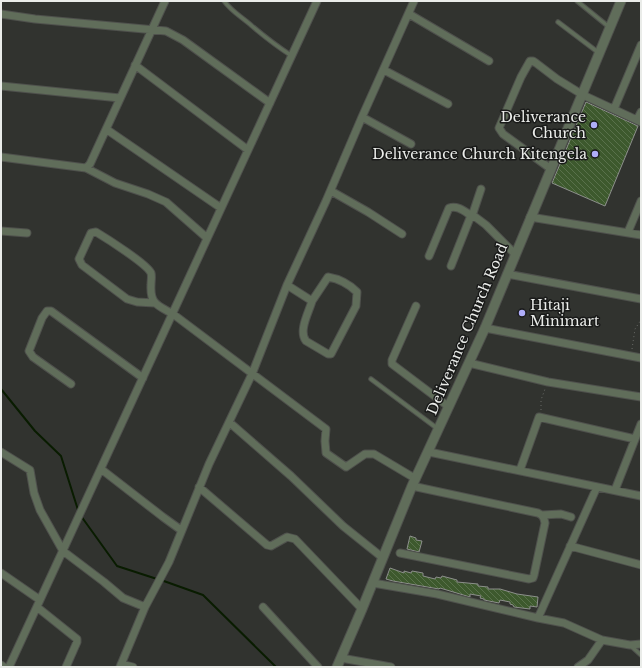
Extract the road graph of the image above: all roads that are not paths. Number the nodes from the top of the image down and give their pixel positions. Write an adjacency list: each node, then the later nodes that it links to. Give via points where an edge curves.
1 (165, 1): 11 (street)
2 (224, 1): 14 (lane, via 264,37)
3 (317, 1): 14 (street)
4 (414, 1): 8 (street)
5 (577, 1): 10 (lane)
6 (621, 1): 10 (street, Deliverance Church Road)
7 (1, 14): 11 (street)
8 (409, 14): 15 (street); 17 (street)
9 (558, 22): 13 (lane)
10 (610, 28): 13 (street, Deliverance Church Road)
11 (151, 29): 16 (street); 21 (street, via 166,31 183,40)
12 (641, 45): 23 (street)
13 (600, 53): 19 (street, Deliverance Church Road)
14 (292, 56): 21 (street)
15 (489, 61)
16 (135, 65): 20 (street); 29 (street)
17 (384, 70): 22 (street); 25 (street)
18 (1, 86): 20 (street)
19 (583, 95): 23 (street); 32 (street, Deliverance Church Road); 32 (street, via 533,61 528,63 520,77 499,128 503,134)
20 (120, 98): 27 (street)
21 (270, 103): 29 (street)
22 (448, 104)
23 (614, 109): 26 (street)
24 (641, 112): 26 (street)
25 (362, 117): 28 (street); 34 (street)
26 (639, 121)
27 (106, 129): 31 (street); 36 (street)
28 (411, 144)
29 (248, 150): 36 (street)
30 (1, 157): 31 (street)
31 (86, 168): 44 (street, via 115,183 166,202)
32 (551, 169): 38 (street, Deliverance Church Road)
33 (481, 189): 37 (street)
34 (331, 191): 42 (street); 49 (street)
35 (641, 201): 40 (street)
36 (221, 208): 44 (street)
37 (472, 216): 45 (street, via 476,216); 46 (street, via 454,206 449,208); 47 (street)
38 (530, 217): 40 (street); 45 (street, Deliverance Church Road)
39 (1, 231): 41 (street)
40 (628, 232): 43 (street)
41 (27, 233)
42 (402, 234)
43 (641, 235)
44 (208, 238): 54 (street)
45 (515, 254): 48 (street, Deliverance Church Road)
46 (429, 256)
47 (451, 266)
48 (507, 274): 50 (street); 55 (street, Deliverance Church Road)
49 (287, 285): 51 (street); 58 (street)
50 (641, 299)
51 (312, 301): 51 (street, via 303,330 304,338 331,354 356,306 357,292 348,284 328,276)
52 (155, 303): 52 (street, via 151,296 151,275 148,269 116,244 96,232 91,233 79,259 82,265 127,299); 54 (street)
53 (416, 306): 63 (street, via 392,364)
54 (172, 314): 58 (street); 59 (street)
55 (485, 328): 56 (street); 57 (street, Deliverance Church Road)
56 (641, 358)
57 (469, 363): 62 (street, via 548,382); 63 (street, Deliverance Church Road)
58 (252, 374): 64 (street); 72 (street, via 326,429 326,453 335,460 346,467 365,454 374,454)
59 (143, 378): 61 (street, via 51,311 47,311 29,351 33,357); 70 (street)
60 (371, 379): 66 (lane)
61 (71, 384)
62 (641, 398)
63 (449, 407): 66 (street, Deliverance Church Road)
64 (228, 422): 73 (street); 83 (street, via 291,476 343,526)
65 (641, 424): 67 (street)
66 (439, 430): 69 (street, Deliverance Church Road)
67 (635, 439): 71 (street, via 539,417); 75 (street)
68 (1, 452): 81 (street, via 30,470 40,510)
69 (429, 452): 71 (street); 72 (street, Deliverance Church Road)
70 (101, 469): 79 (street); 81 (street)
71 (520, 470): 74 (street)
72 (414, 483): 77 (street); 83 (street, Deliverance Church Road)
73 (199, 486): 79 (street); 90 (street, via 267,545 271,546 287,537 296,539)
74 (597, 487): 75 (street); 80 (street)
75 (615, 490): 76 (street)
76 (641, 496)
77 (542, 515): 78 (street, via 561,514); 82 (street, via 545,523 533,578)
78 (571, 517)
79 (181, 530): 89 (street, via 169,562)
80 (570, 546): 84 (street); 91 (street)
81 (63, 551): 87 (street); 89 (street, via 123,598)
82 (400, 553)
83 (383, 558): 86 (street, Deliverance Church Road)
84 (641, 566)
85 (1, 573): 87 (street)
86 (373, 584): 90 (street, Deliverance Church Road); 91 (street, via 437,594)
87 (38, 603): 100 (street); 101 (street, via 77,639)
88 (263, 607): 103 (street)
89 (145, 608): 98 (street)
90 (362, 609): 96 (street, Deliverance Church Road)
91 (538, 618): 92 (street, via 564,623)
92 (602, 640): 94 (street); 106 (street, via 588,660)
93 (641, 644): 94 (street)
94 (630, 645): 95 (lane)
95 (641, 655)
96 (341, 658): 104 (street, Deliverance Church Road); 105 (street)
97 (1, 665): 99 (street)
98 (120, 665): 102 (street)
99 (4, 667)
100 (9, 667)
101 (66, 667)
102 (133, 667)
103 (318, 667)
104 (337, 667)
105 (391, 667)
106 (578, 667)

